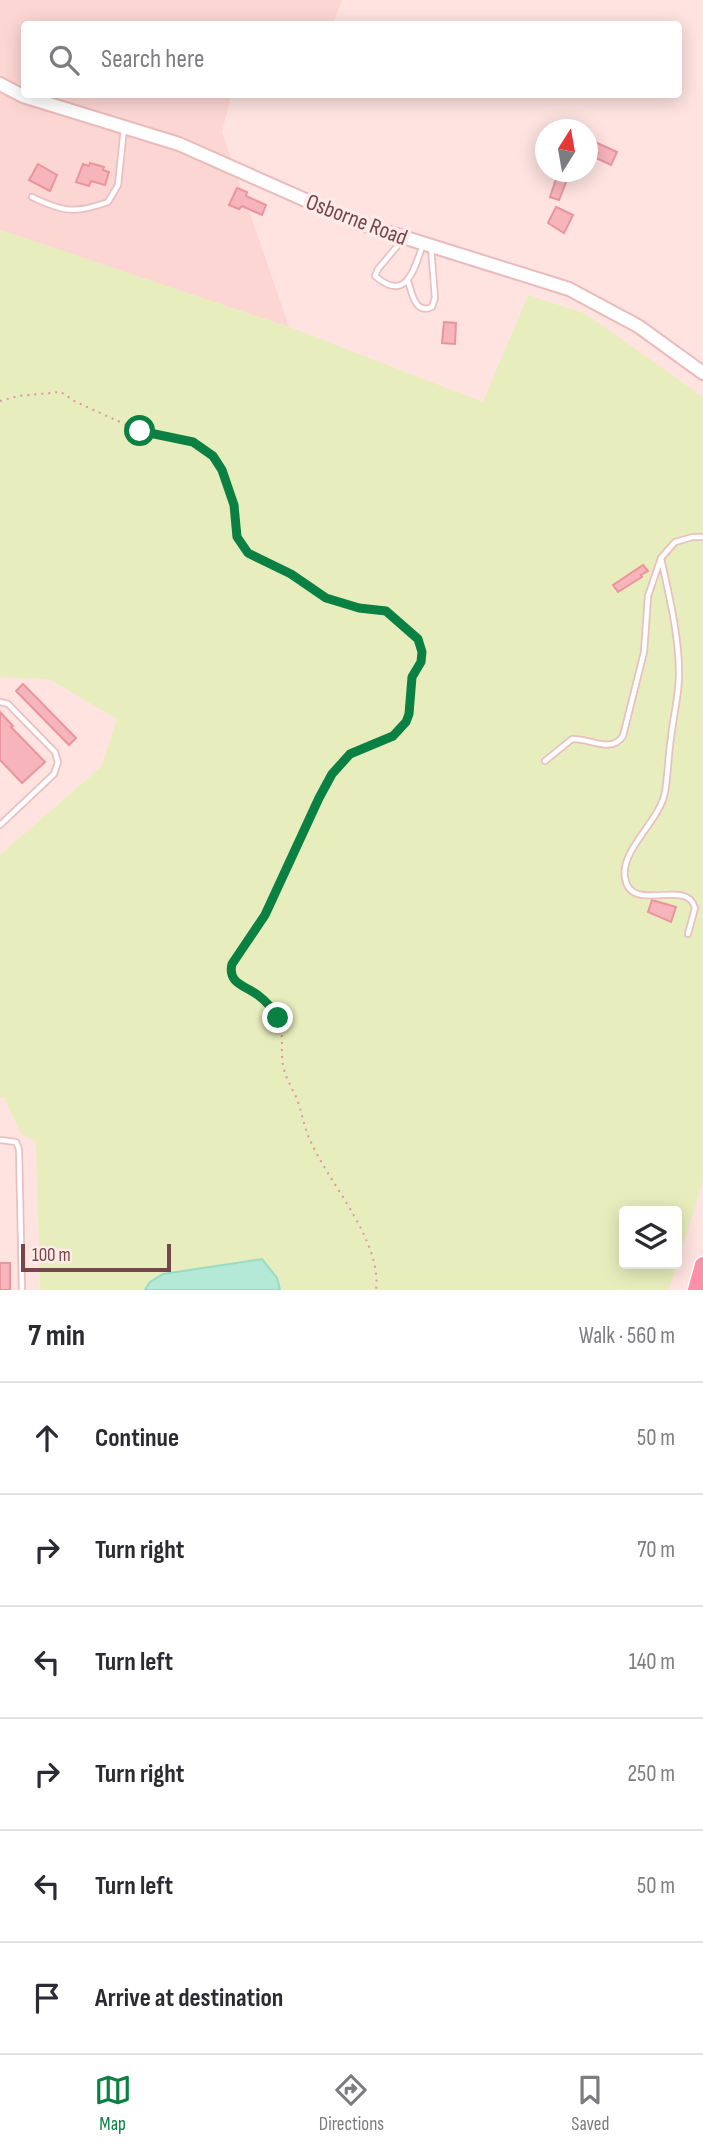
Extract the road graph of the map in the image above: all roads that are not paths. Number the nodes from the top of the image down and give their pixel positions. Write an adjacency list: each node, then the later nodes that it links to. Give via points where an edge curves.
1 (0, 84): 2 (street, Osborne Road)
2 (21, 95)
3 (30, 98): 4 (street, Osborne Road)
4 (124, 127): 5 (lane, via 118,185 108,202 87,210 57,209); 6 (street, Osborne Road, via 179,144 355,222)
5 (32, 197)
6 (404, 237): 7 (street, Osborne Road); 8 (lane, via 375,276 394,285)
7 (427, 244): 8 (lane); 8 (lane, via 435,298 432,307 421,309 415,303); 9 (street, Osborne Road, via 586,296 638,326)
8 (408, 281)
9 (703, 373)
10 (703, 537): 11 (lane, via 674,542)
11 (661, 558): 13 (lane, via 648,596 644,652 623,736 607,745 572,739); 15 (lane, via 676,639 678,692 665,793 628,859 625,877 636,893 691,899 695,908)
12 (0, 702): 14 (lane, via 8,704 55,752 58,762 54,774)
13 (545, 761)
14 (0, 825)
15 (688, 934)
16 (0, 1140): 18 (lane, via 16,1142 19,1149)
17 (703, 1265): 19 (highway)
18 (22, 1290)
19 (696, 1290)

